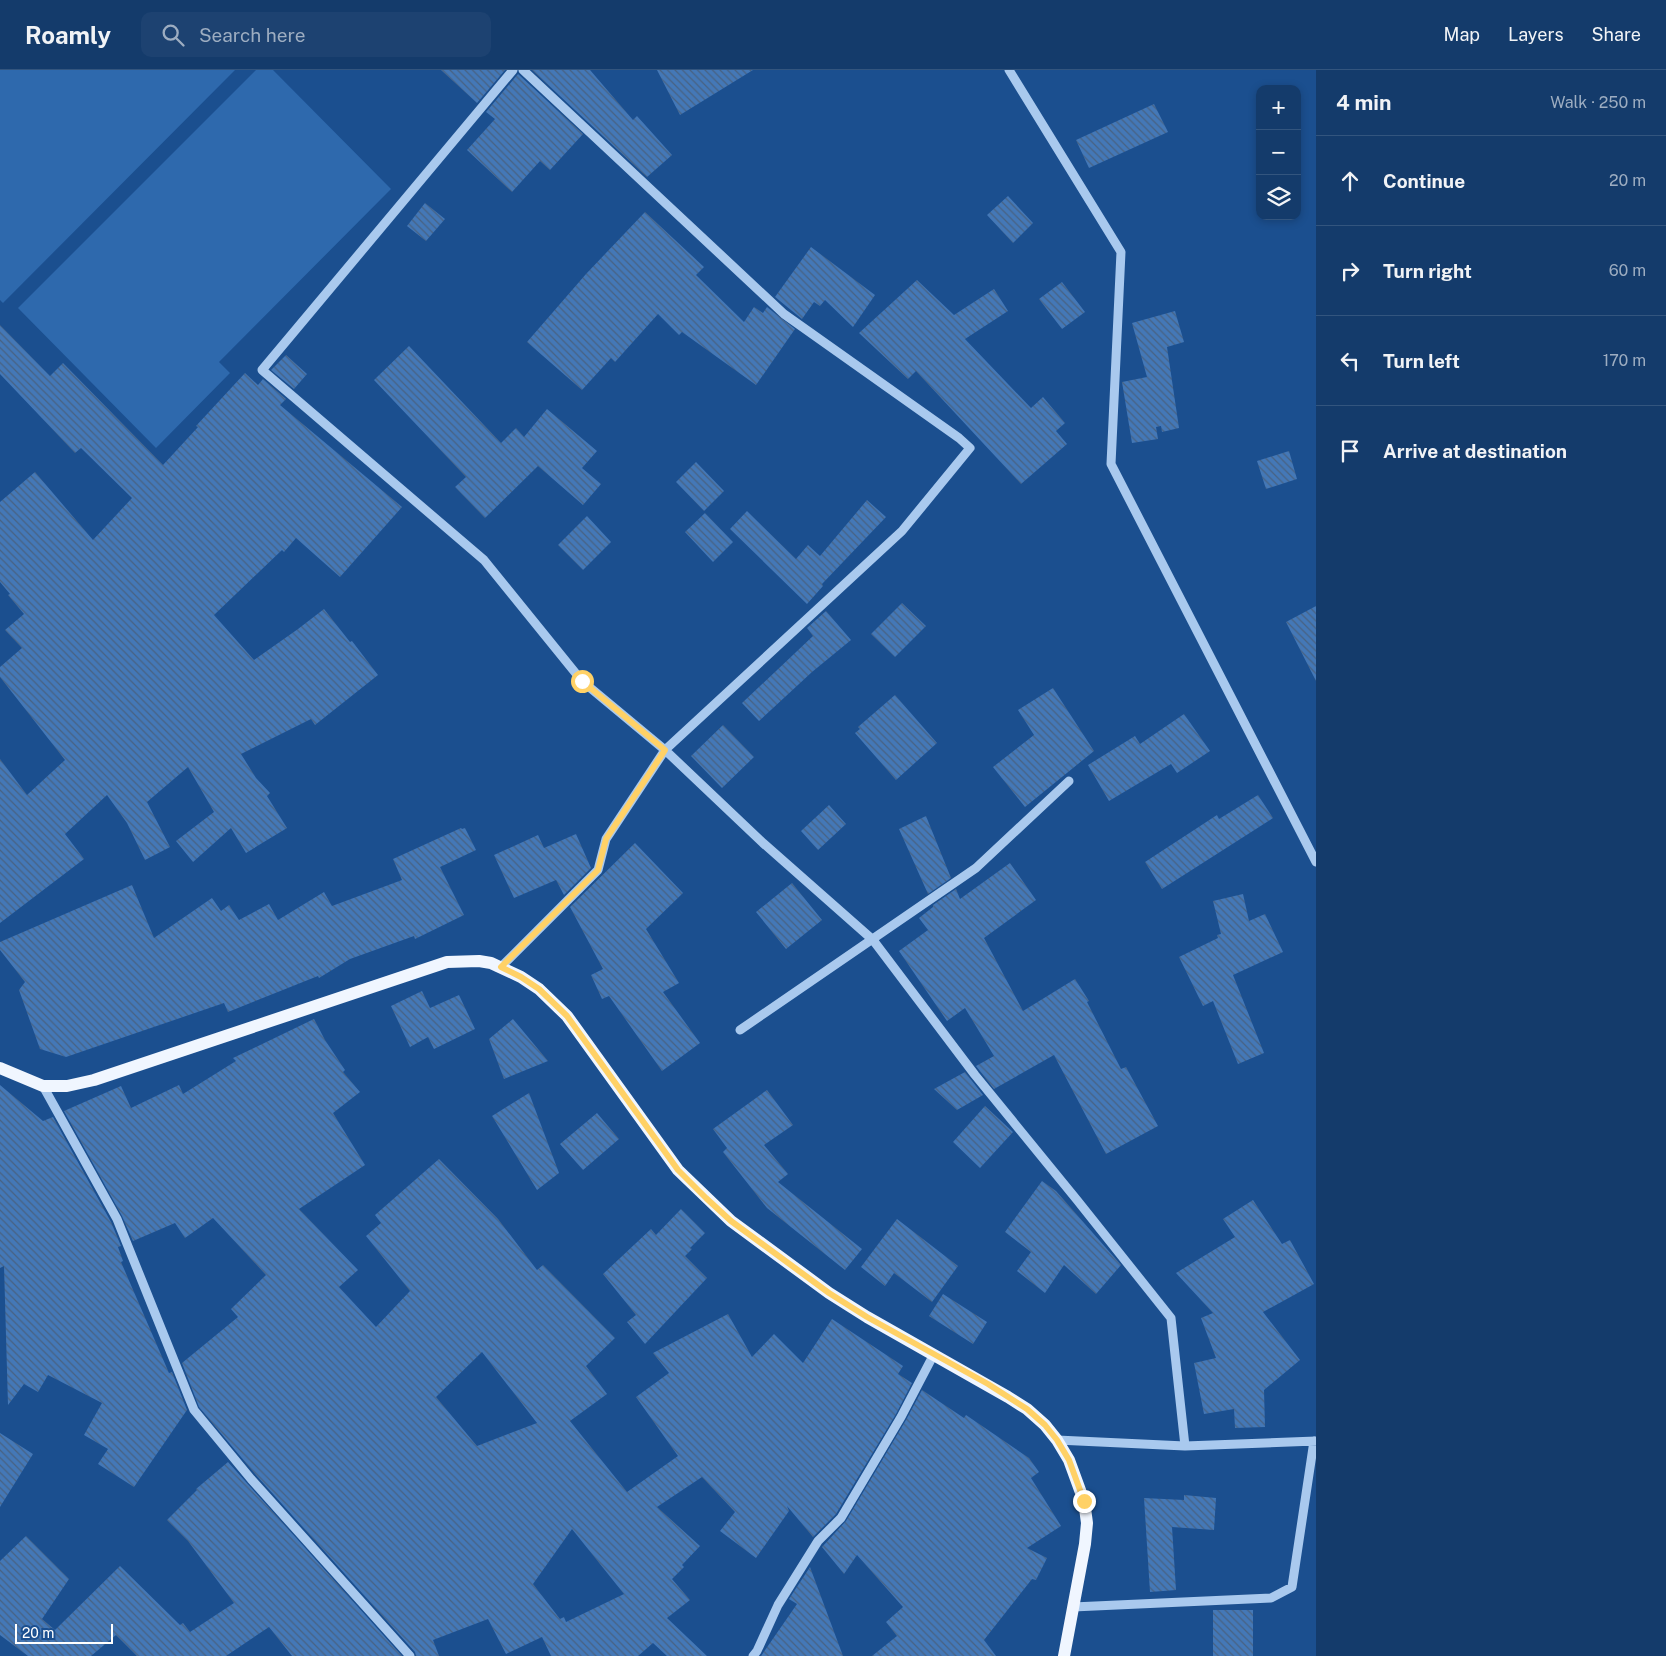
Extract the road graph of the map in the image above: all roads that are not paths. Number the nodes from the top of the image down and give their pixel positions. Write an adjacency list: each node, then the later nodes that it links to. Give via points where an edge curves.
1 (513, 70): 4 (street, via 262,370 484,560 582,681)
2 (523, 70): 4 (street, via 784,314 970,448 902,531)
3 (1009, 70): 6 (street, via 1121,252 1111,464)
4 (665, 750): 7 (street, via 763,843); 8 (street, via 606,839 598,870)
5 (1069, 782): 7 (street, via 976,868)
6 (1316, 862)
7 (873, 940): 9 (street); 15 (street, via 976,1075 1171,1318)
8 (501, 967): 11 (main road, via 479,960 447,962 94,1080 67,1086); 12 (main road, via 539,989 567,1016 678,1170 731,1221 829,1293)
9 (740, 1030)
10 (0, 1068): 11 (main road)
11 (43, 1086): 17 (street, via 117,1219 194,1410 251,1479)
12 (934, 1354): 13 (main road, via 1027,1409); 18 (street, via 841,1518 818,1541 778,1605)
13 (1057, 1440): 15 (street); 16 (main road, via 1078,1482 1087,1523)
14 (1315, 1441): 15 (street); 16 (street, via 1292,1587 1271,1598)
15 (1185, 1446)
16 (1074, 1607): 19 (main road)
17 (410, 1656)
18 (753, 1656)
19 (1064, 1656)

